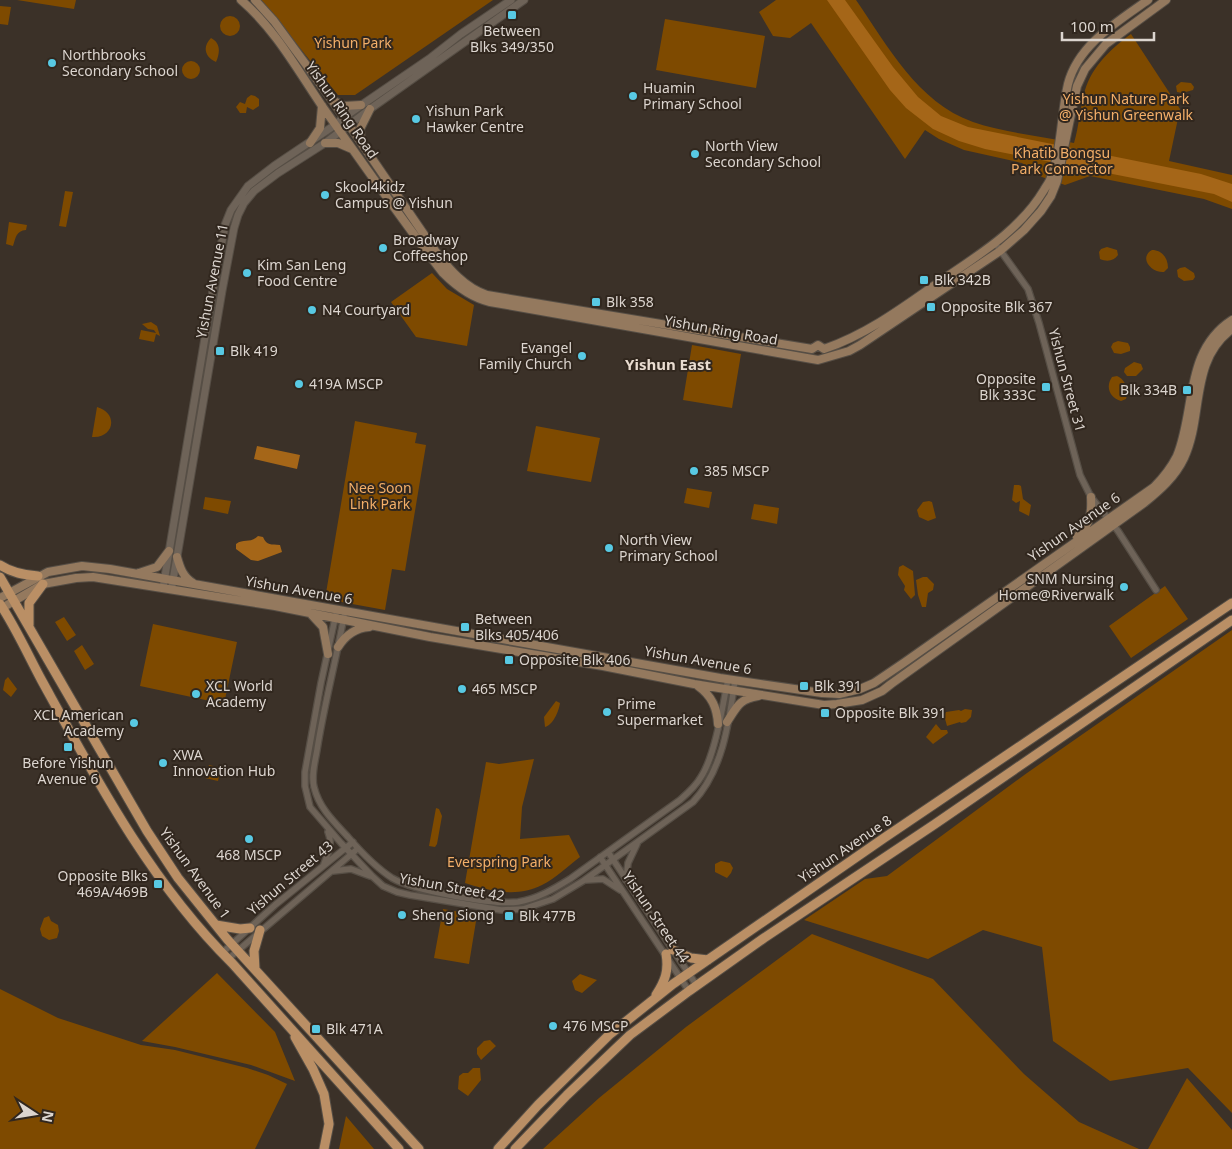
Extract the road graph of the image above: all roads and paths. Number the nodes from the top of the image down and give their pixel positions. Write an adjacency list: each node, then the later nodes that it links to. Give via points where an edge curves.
1 (241, 0): 14 (main road, Yishun Ring Road, via 281,45)
2 (255, 0): 12 (main road, Yishun Ring Road)
3 (511, 0): 7 (street, Yishun Avenue 11)
4 (524, 0): 8 (street, Yishun Avenue 11)
5 (1148, 0): 9 (main road, Yishun Ring Road, via 1093,42 1074,67)
6 (1162, 1): 10 (main road, Yishun Ring Road, via 1106,44 1085,69)
7 (428, 59): 8 (street); 11 (street, Yishun Avenue 11)
8 (436, 62): 13 (street, Yishun Avenue 11)
9 (1068, 84): 10 (main road); 24 (main road, Yishun Ring Road)
10 (1077, 86): 24 (main road, Yishun Ring Road, via 1065,146)
11 (372, 97): 13 (street); 15 (street, Yishun Avenue 11)
12 (332, 100): 15 (main road, via 344,106); 17 (main road, Yishun Ring Road)
13 (381, 102): 16 (street, Yishun Avenue 11)
14 (322, 105): 19 (main road, Yishun Ring Road); 20 (main road, via 320,128)
15 (361, 105): 17 (street, Yishun Avenue 11)
16 (370, 109): 18 (street, Yishun Avenue 11); 22 (main road, via 360,129)
17 (344, 117): 18 (main road, Yishun Ring Road); 19 (street, Yishun Avenue 11)
18 (349, 125): 19 (street, Yishun Avenue 11); 22 (main road, Yishun Ring Road)
19 (338, 128): 20 (street, Yishun Avenue 11); 21 (street, Yishun Avenue 11); 23 (main road, Yishun Ring Road)
20 (310, 143): 37 (street, Yishun Avenue 11, via 248,186 225,225 212,290)
21 (325, 143): 23 (main road, via 338,143); 37 (street, Yishun Avenue 11, via 254,191 238,215)
22 (362, 145): 29 (main road, Yishun Ring Road, via 436,252 462,280 487,294)
23 (354, 150): 29 (main road, Yishun Ring Road, via 432,259 462,289 490,302)
24 (1056, 170): 25 (main road, Yishun Ring Road, via 1036,203); 26 (main road, Yishun Ring Road, via 1057,181 1046,205)
25 (1017, 224): 26 (main road); 27 (main road, Yishun Ring Road)
26 (1024, 230): 28 (main road, Yishun Ring Road)
27 (995, 243): 28 (street, Yishun Street 31); 33 (main road, Yishun Ring Road, via 902,308)
28 (1000, 251): 33 (main road, Yishun Ring Road, via 860,345 849,351); 35 (street, Yishun Street 31, via 1028,289 1080,475)
29 (605, 318): 32 (main road, Yishun Ring Road); 34 (main road, Yishun Ring Road, via 760,351)
30 (1232, 320): 36 (main road, Yishun Avenue 6, via 1216,333 1195,374 1182,443 1170,468 1154,487)
31 (1232, 328): 36 (main road, Yishun Avenue 6, via 1219,340 1204,365 1189,445 1176,471 1157,492)
32 (812, 349): 33 (main road, Yishun Ring Road, via 818,345); 34 (main road)
33 (824, 353): 34 (main road, Yishun Ring Road, via 818,360)
34 (814, 358)
35 (1091, 497): 36 (street, Yishun Street 31); 38 (main road, via 1090,519)
36 (1111, 521): 38 (main road, Yishun Avenue 6); 48 (street, Yishun Street 31); 55 (main road, Yishun Avenue 6)
37 (178, 526): 39 (street, Yishun Avenue 11); 40 (street, Yishun Avenue 11)
38 (1073, 543): 52 (main road, Yishun Avenue 6)
39 (169, 551): 42 (main road, via 157,567); 46 (street, Yishun Avenue 11)
40 (177, 556): 46 (street, Yishun Avenue 11); 47 (main road, via 183,574)
41 (0, 565): 43 (main road, via 19,574)
42 (137, 574): 43 (main road, Yishun Avenue 6, via 82,566); 46 (main road, Yishun Avenue 6)
43 (38, 576): 49 (main road, Yishun Avenue 6)
44 (0, 577): 49 (main road, Yishun Avenue 1)
45 (43, 584): 46 (main road, Yishun Avenue 6, via 93,577); 49 (main road, Yishun Avenue 6); 60 (main road, via 30,604)
46 (168, 584): 47 (main road, Yishun Avenue 6); 54 (main road, Yishun Avenue 6)
47 (197, 585): 53 (main road, Yishun Avenue 6)
48 (1156, 590)
49 (12, 596): 50 (main road, Yishun Avenue 6); 60 (main road, Yishun Avenue 1)
50 (1, 603): 91 (main road, Yishun Avenue 1, via 74,739 136,842 175,898)
51 (1232, 603): 92 (main road, Yishun Avenue 8)
52 (984, 605): 55 (main road); 64 (main road, Yishun Avenue 6, via 874,683 860,689 822,694)
53 (341, 610): 56 (street, Yishun Street 42); 58 (main road, Yishun Avenue 6)
54 (308, 613): 56 (main road, Yishun Avenue 6); 63 (main road, via 323,627)
55 (990, 613): 67 (main road, Yishun Avenue 6, via 882,691 862,700 824,705)
56 (339, 619): 59 (main road, Yishun Avenue 6); 62 (street, Yishun Street 42); 63 (street, Yishun Street 42)
57 (1232, 620): 95 (main road, Yishun Avenue 8)
58 (410, 623): 61 (main road, via 413,630); 64 (main road, Yishun Avenue 6)
59 (378, 626): 61 (main road, Yishun Avenue 6); 62 (main road, via 355,631)
60 (29, 628): 86 (main road, Yishun Avenue 1, via 147,831 178,878)
61 (430, 637): 65 (main road, Yishun Avenue 6)
62 (338, 647): 71 (street, Yishun Street 42, via 319,733 314,786 319,802)
63 (328, 654): 70 (street, Yishun Street 42, via 305,772 310,807)
64 (731, 680): 66 (street, Yishun Street 42)
65 (694, 684): 66 (main road, Yishun Avenue 6); 69 (main road, via 715,704)
66 (730, 689): 67 (main road, Yishun Avenue 6); 68 (street, Yishun Street 42); 69 (street, Yishun Street 42)
67 (765, 695): 68 (main road, via 741,702)
68 (727, 722): 72 (street, Yishun Street 42, via 716,768 703,792)
69 (718, 724): 75 (street, Yishun Street 42, via 710,761 693,788)
70 (327, 828): 73 (street, Yishun Street 42); 80 (street, via 330,848)
71 (353, 842): 73 (street, Yishun Street 43); 74 (street, Yishun Street 42)
72 (638, 842): 78 (street, Yishun Street 42); 83 (street, via 628,863)
73 (346, 848): 76 (street, Yishun Street 42); 80 (street, Yishun Street 43)
74 (358, 848): 76 (street, Yishun Street 43); 77 (street, Yishun Street 42, via 379,868 405,884 491,902 534,898 570,879)
75 (608, 852): 77 (street, Yishun Street 42); 78 (street, Yishun Street 44)
76 (352, 854): 81 (street, Yishun Street 43); 82 (street, Yishun Street 42)
77 (600, 856): 79 (street, Yishun Street 44)
78 (613, 859): 79 (street, Yishun Street 42); 83 (street, Yishun Street 44)
79 (606, 864): 84 (street, Yishun Street 42); 85 (street, Yishun Street 44)
80 (324, 866): 87 (street, Yishun Street 43)
81 (331, 871): 82 (street, via 351,870); 88 (street, Yishun Street 43)
82 (372, 876): 84 (street, Yishun Street 42, via 397,892 501,910 523,909 543,903)
83 (626, 880): 90 (street, Yishun Street 44)
84 (583, 881): 85 (street, via 603,879)
85 (624, 893): 90 (street, Yishun Street 44)
86 (216, 925): 87 (main road); 89 (main road, Yishun Avenue 1)
87 (250, 928): 89 (street, Yishun Street 43)
88 (260, 930): 89 (street, Yishun Street 43); 93 (main road, via 254,951)
89 (234, 947): 91 (street, Yishun Street 43); 93 (main road, Yishun Avenue 1)
90 (669, 952): 92 (main road); 94 (street, Yishun Street 44); 94 (street, Yishun Street 44); 97 (main road, via 667,975)
91 (225, 956): 98 (main road, Yishun Avenue 1)
92 (708, 960): 94 (main road, Yishun Avenue 8)
93 (255, 969): 101 (main road, Yishun Avenue 1)
94 (685, 975): 95 (street, Yishun Street 44); 96 (street, Yishun Street 44); 97 (main road, Yishun Avenue 8)
95 (697, 986): 96 (main road, Yishun Avenue 8)
96 (689, 991): 103 (main road, Yishun Avenue 8, via 630,1035)
97 (654, 999): 102 (main road, Yishun Avenue 8, via 610,1035)
98 (291, 1028): 99 (main road, via 324,1094 329,1124); 100 (main road, Yishun Avenue 1)
99 (324, 1149)
100 (400, 1149)
101 (419, 1149)
102 (498, 1149)
103 (515, 1149)

